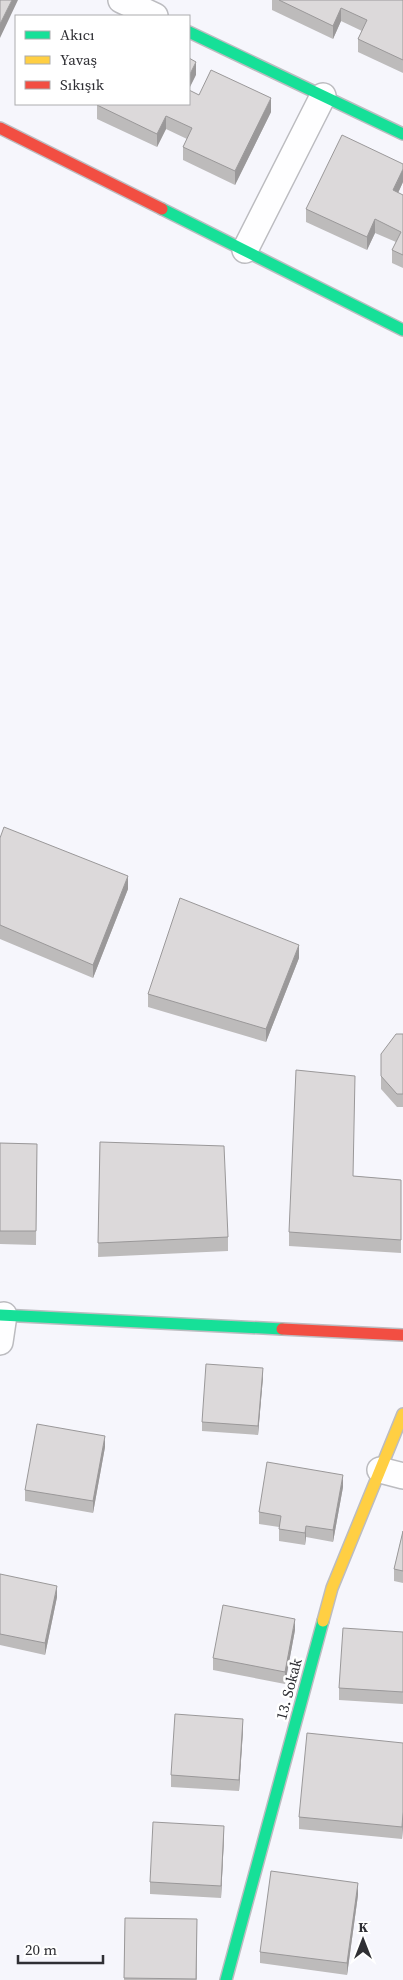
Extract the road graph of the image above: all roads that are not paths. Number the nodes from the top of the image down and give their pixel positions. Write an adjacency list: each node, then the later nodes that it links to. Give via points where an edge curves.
1 (121, 0): 2 (street)
2 (153, 15)
3 (190, 32): 4 (street)
4 (323, 96): 6 (street); 7 (street)
5 (0, 128): 7 (street)
6 (403, 134)
7 (245, 250): 8 (street)
8 (403, 330)
9 (2, 1315): 10 (street); 11 (street)
10 (403, 1336)
11 (0, 1342)
12 (403, 1414): 13 (street, 13. Sokak)
13 (392, 1473): 14 (street, 13. Sokak, via 332,1588)
14 (226, 1980)

